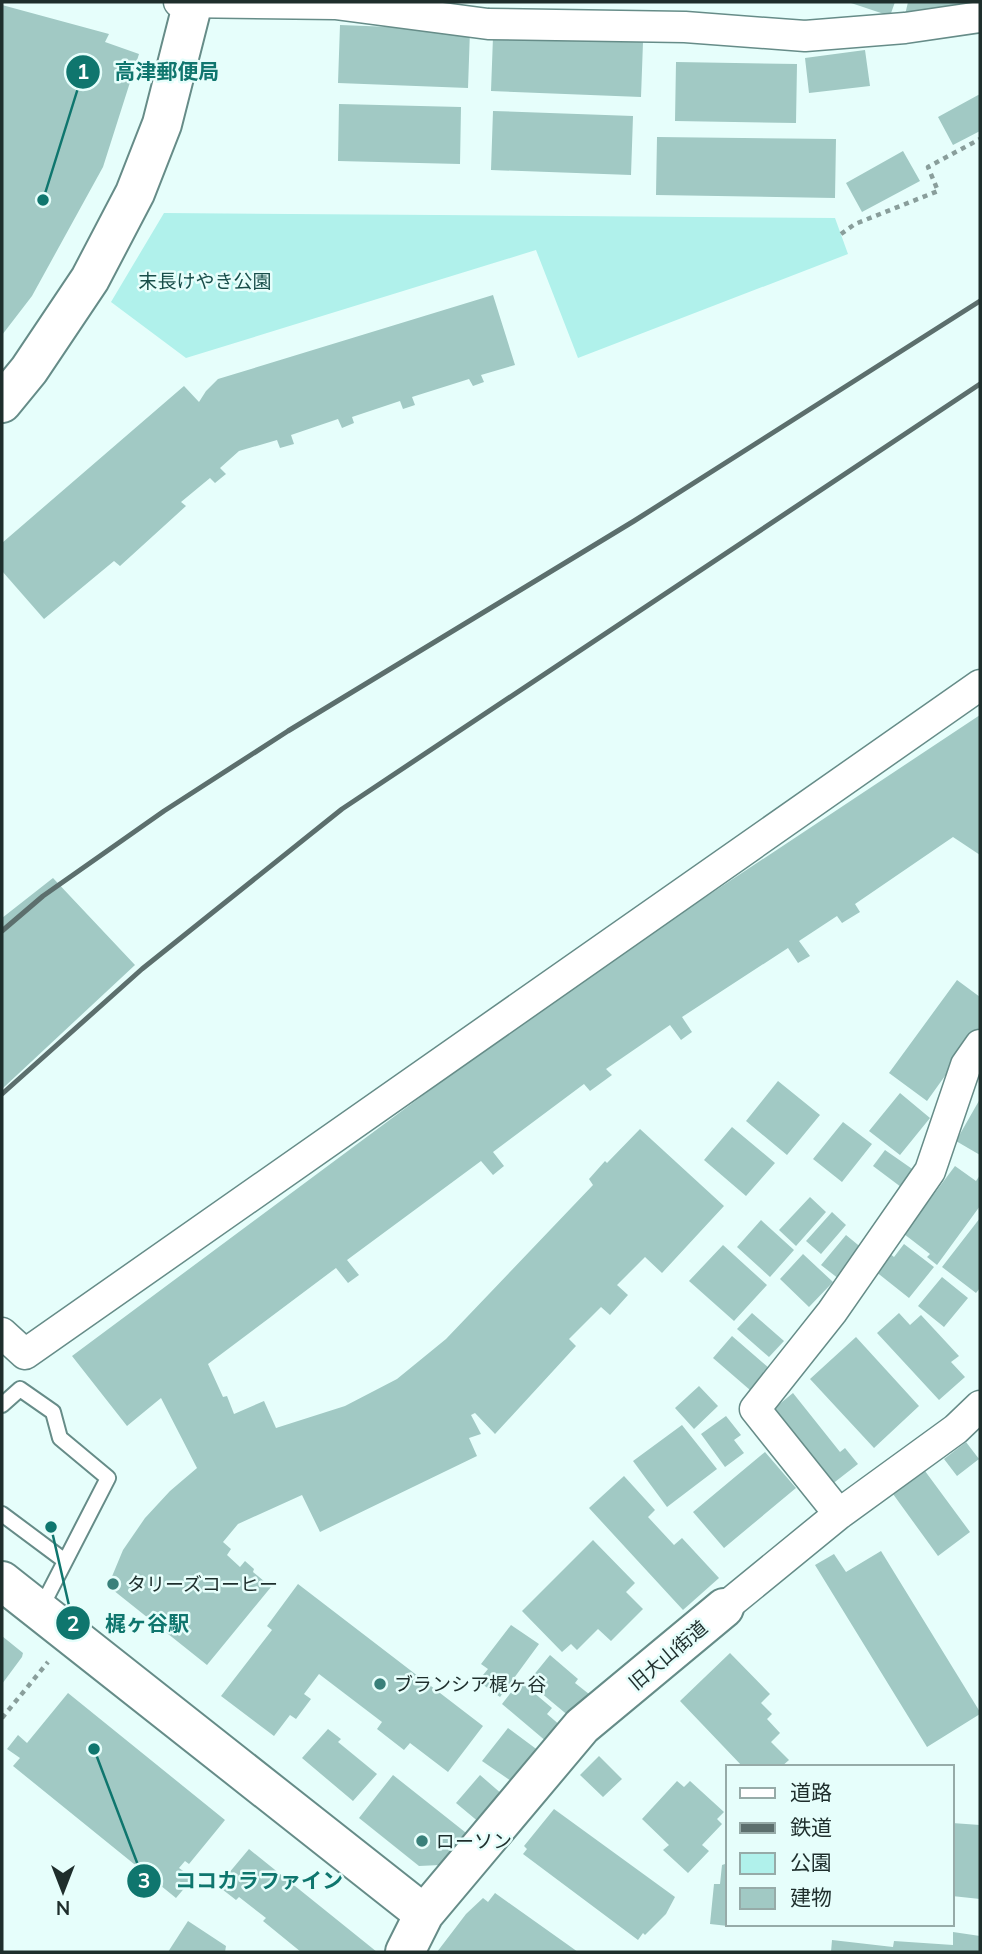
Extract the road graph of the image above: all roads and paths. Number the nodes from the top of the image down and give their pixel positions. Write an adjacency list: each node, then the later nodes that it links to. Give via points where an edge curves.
1 (188, 2): 2 (street, via 335,4 488,24 685,27 805,36); 5 (street, via 162,124 135,193 90,279)
2 (980, 17)
3 (980, 139): 4 (path, via 928,167 938,191)
4 (841, 234)
5 (2, 403)
6 (980, 685): 8 (street, via 25,1354)
7 (980, 1045): 12 (street, via 966,1065 930,1171 832,1312 755,1409)
8 (2, 1333)
9 (2, 1405): 13 (lane, via 20,1389 53,1412 60,1438 108,1478)
10 (980, 1406): 12 (street, 旧大山街道, via 956,1429)
11 (2, 1514): 13 (lane)
12 (839, 1514): 15 (street, 旧大山街道)
13 (65, 1561): 16 (lane)
14 (2, 1581): 16 (street)
15 (724, 1608): 19 (street, 旧大山街道, via 582,1726)
16 (39, 1611): 17 (street)
17 (70, 1635): 18 (path); 19 (street)
18 (2, 1718)
19 (425, 1914): 20 (street, 旧大山街道)
20 (405, 1952)

